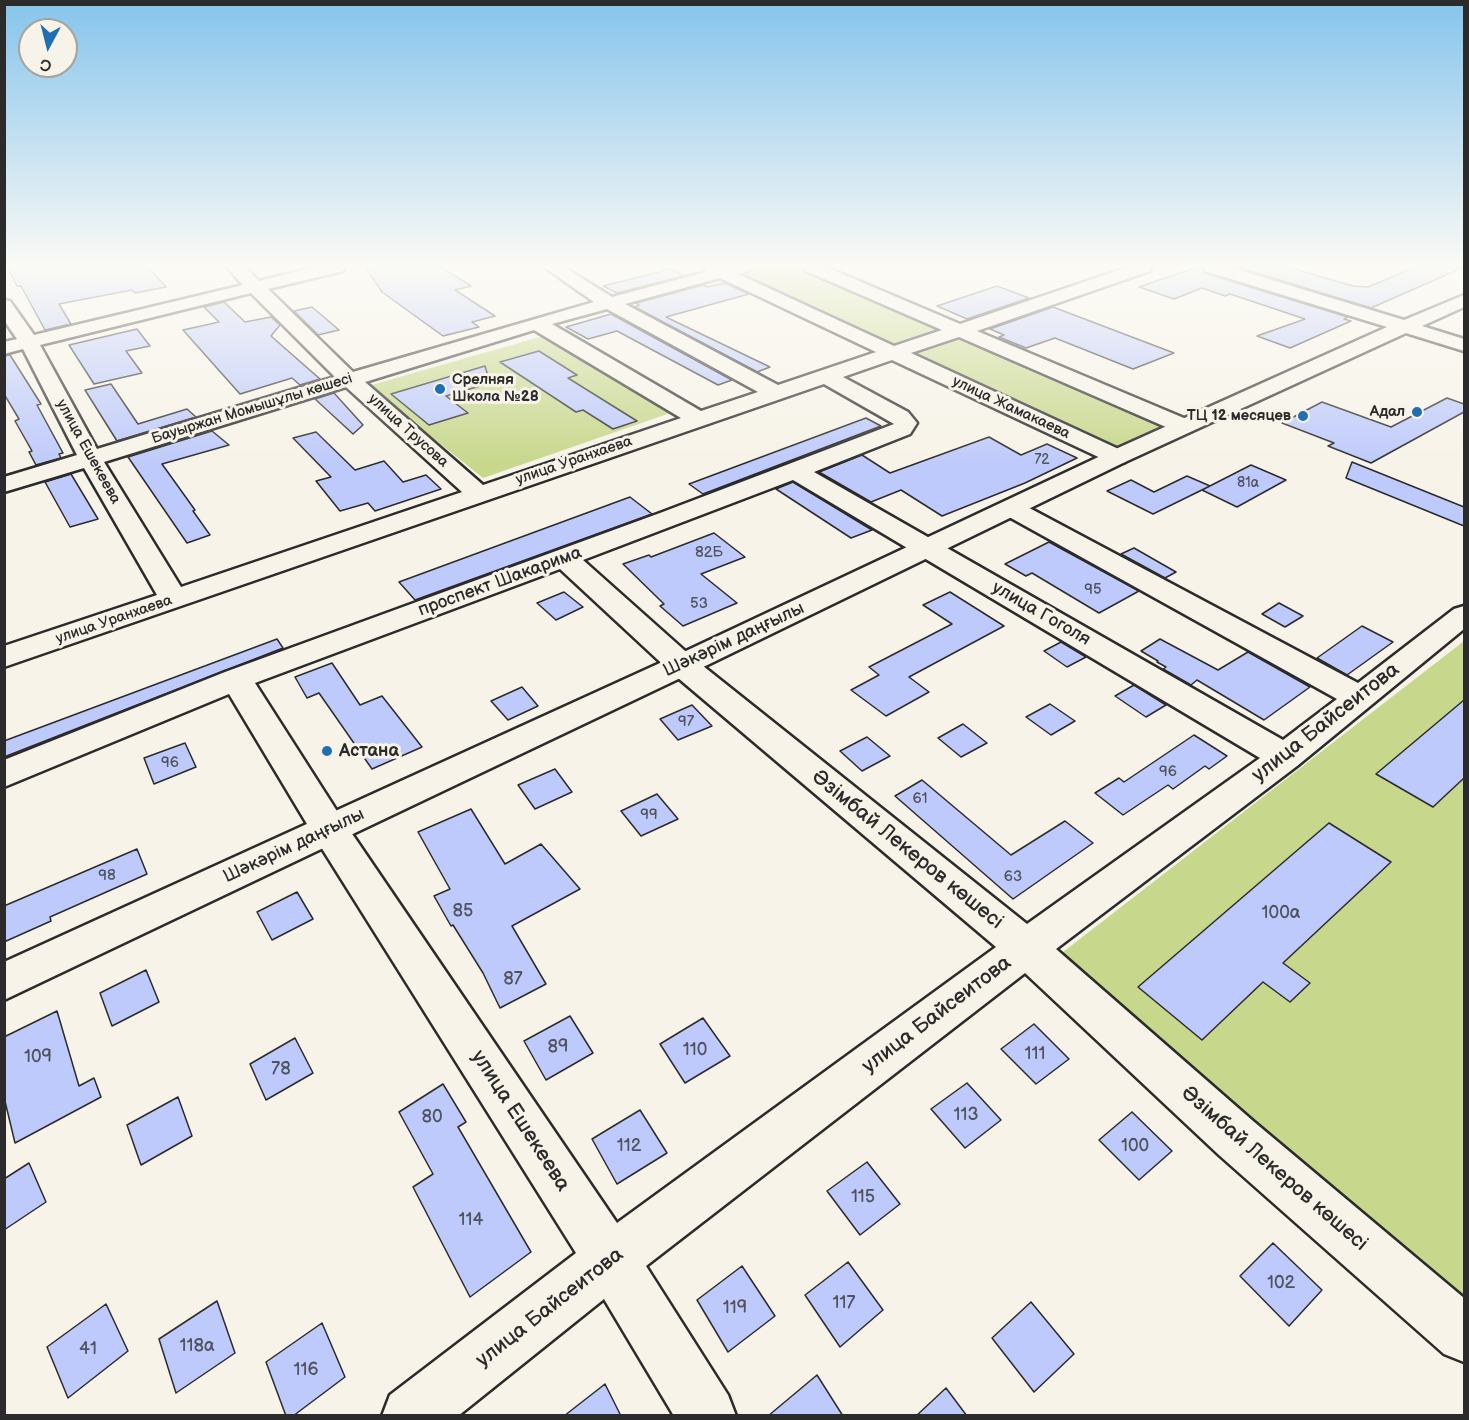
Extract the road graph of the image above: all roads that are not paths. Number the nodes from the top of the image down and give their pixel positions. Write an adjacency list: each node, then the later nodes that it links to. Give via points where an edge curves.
1 (23, 333): 12 (street, улица Ешекеева)
2 (64, 333): 12 (street)
3 (304, 333): 17 (street, улица Трусова)
4 (501, 333): 17 (street, Бауыржан Момышұлы көшесі)
5 (553, 333): 19 (street)
6 (665, 333): 18 (street)
7 (851, 333): 15 (street, улица Жамакаева)
8 (950, 333): 15 (street, улица Уранхаева)
9 (967, 333): 20 (street)
10 (1392, 333): 20 (street, Шәкәрім даңғылы)
11 (1426, 333): 13 (street)
12 (29, 342): 14 (street); 22 (street, улица Ешекеева)
13 (1464, 345)
14 (4, 348)
15 (893, 353): 16 (street, улица Уранхаева); 21 (street, улица Жамакаева)
16 (825, 376): 18 (street, улица Уранхаева); 23 (street, проспект Шакарима, via 906,423 902,429)
17 (349, 378): 22 (street, Бауыржан Момышұлы көшесі); 25 (street, улица Трусова)
18 (777, 393): 19 (street, улица Уранхаева)
19 (697, 418): 25 (street, улица Уранхаева)
20 (1183, 426): 21 (street, Шәкәрім даңғылы)
21 (1117, 457): 26 (street, Шәкәрім даңғылы)
22 (90, 458): 24 (street, Бауыржан Момышұлы көшесі); 29 (street, улица Ешекеева)
23 (797, 471): 27 (street, улица Гоголя); 28 (street, проспект Шакарима)
24 (4, 485)
25 (479, 494): 29 (street, улица Уранхаева)
26 (1011, 508): 27 (street, Шәкәрім даңғылы); 34 (street)
27 (928, 548): 32 (street, Шәкәрім даңғылы); 35 (street, улица Гоголя)
28 (564, 558): 32 (street, Әзімбай Лекеров көшесі); 33 (street, проспект Шакарима)
29 (174, 599): 31 (street, улица Уранхаева)
30 (1464, 615): 34 (street, улица Байсеитова)
31 (4, 657)
32 (682, 665): 37 (street, Шәкәрім даңғылы); 38 (street, Әзімбай Лекеров көшесі)
33 (236, 679): 36 (street, проспект Шакарима); 37 (street, улица Ешекеева)
34 (1359, 697): 35 (street, улица Байсеитова)
35 (1286, 757): 38 (street, улица Байсеитова)
36 (4, 774)
37 (329, 829): 39 (street, Шәкәрім даңғылы); 40 (street, улица Ешекеева)
38 (1026, 948): 40 (street, улица Байсеитова); 41 (street, Әзімбай Лекеров көшесі, via 1236,1138)
39 (4, 982)
40 (611, 1260): 42 (street, улица Байсеитова); 43 (street, улица Ешекеева)
41 (1464, 1334)
42 (411, 1416)
43 (707, 1416)

